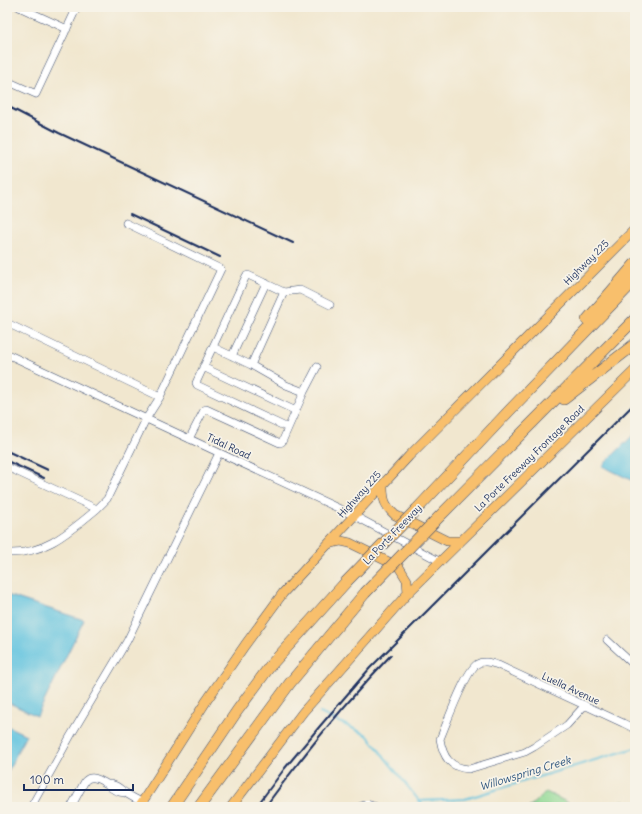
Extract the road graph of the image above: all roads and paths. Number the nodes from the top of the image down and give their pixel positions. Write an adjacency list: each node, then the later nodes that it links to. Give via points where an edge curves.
1 (19, 7): 3 (street)
2 (77, 7): 3 (street)
3 (67, 29): 4 (street, via 36,94)
4 (7, 81)
5 (126, 223): 23 (street, via 221,269)
6 (635, 229): 32 (main road, Highway 225)
7 (635, 264): 25 (highway)
8 (635, 280): 25 (highway, La Porte Freeway)
9 (266, 283): 10 (street); 15 (street, via 246,276); 17 (street)
10 (284, 292): 11 (street, via 300,290); 18 (street)
11 (330, 305)
12 (635, 319): 27 (highway)
13 (7, 323): 23 (street)
14 (635, 344): 27 (highway)
15 (213, 347): 17 (street); 19 (street)
16 (7, 354): 26 (street, Tidal Road)
17 (232, 356): 18 (street)
18 (250, 365): 22 (street)
19 (204, 367): 24 (street); 28 (street, via 197,385)
20 (317, 367): 22 (street)
21 (635, 370): 35 (main road, La Porte Freeway Frontage Road)
22 (304, 392): 24 (street)
23 (160, 397): 26 (street)
24 (296, 411): 28 (street)
25 (508, 412): 47 (highway, La Porte Freeway, bridge, via 270,666)
26 (146, 419): 29 (street, Tidal Road); 33 (street, via 107,499)
27 (532, 424): 48 (highway, bridge, via 365,593 290,683)
28 (288, 428): 29 (street, via 280,443 206,409)
29 (189, 439): 30 (street, Tidal Road)
30 (219, 453): 34 (street, Tidal Road); 45 (street, via 127,641)
31 (7, 467): 33 (street)
32 (383, 484): 34 (main road, Highway 225); 35 (main road, via 383,500 395,515 447,541)
33 (97, 509): 37 (street, via 53,542 20,554)
34 (355, 516): 36 (main road, Highway 225); 38 (street, Tidal Road)
35 (460, 541): 38 (main road, La Porte Freeway Frontage Road)
36 (329, 544): 39 (main road, via 341,541 350,543 399,567 407,580); 44 (main road, Highway 225, via 284,593 245,645)
37 (7, 553)
38 (439, 561): 39 (main road)
39 (408, 593): 49 (main road, via 303,712)
40 (607, 640): 41 (street)
41 (635, 666)
42 (585, 705): 42 (street, Luella Avenue, via 485,661 472,668 467,676 440,739 442,749 453,765 469,769 525,752 567,725); 43 (street, Luella Avenue)
43 (635, 729)
44 (140, 805): 46 (street, via 122,788 93,777 85,781)
45 (31, 807)
46 (71, 807)
47 (172, 807)
48 (199, 807)
49 (232, 807)
50 (359, 807): 51 (street, via 367,804)
51 (377, 807)

